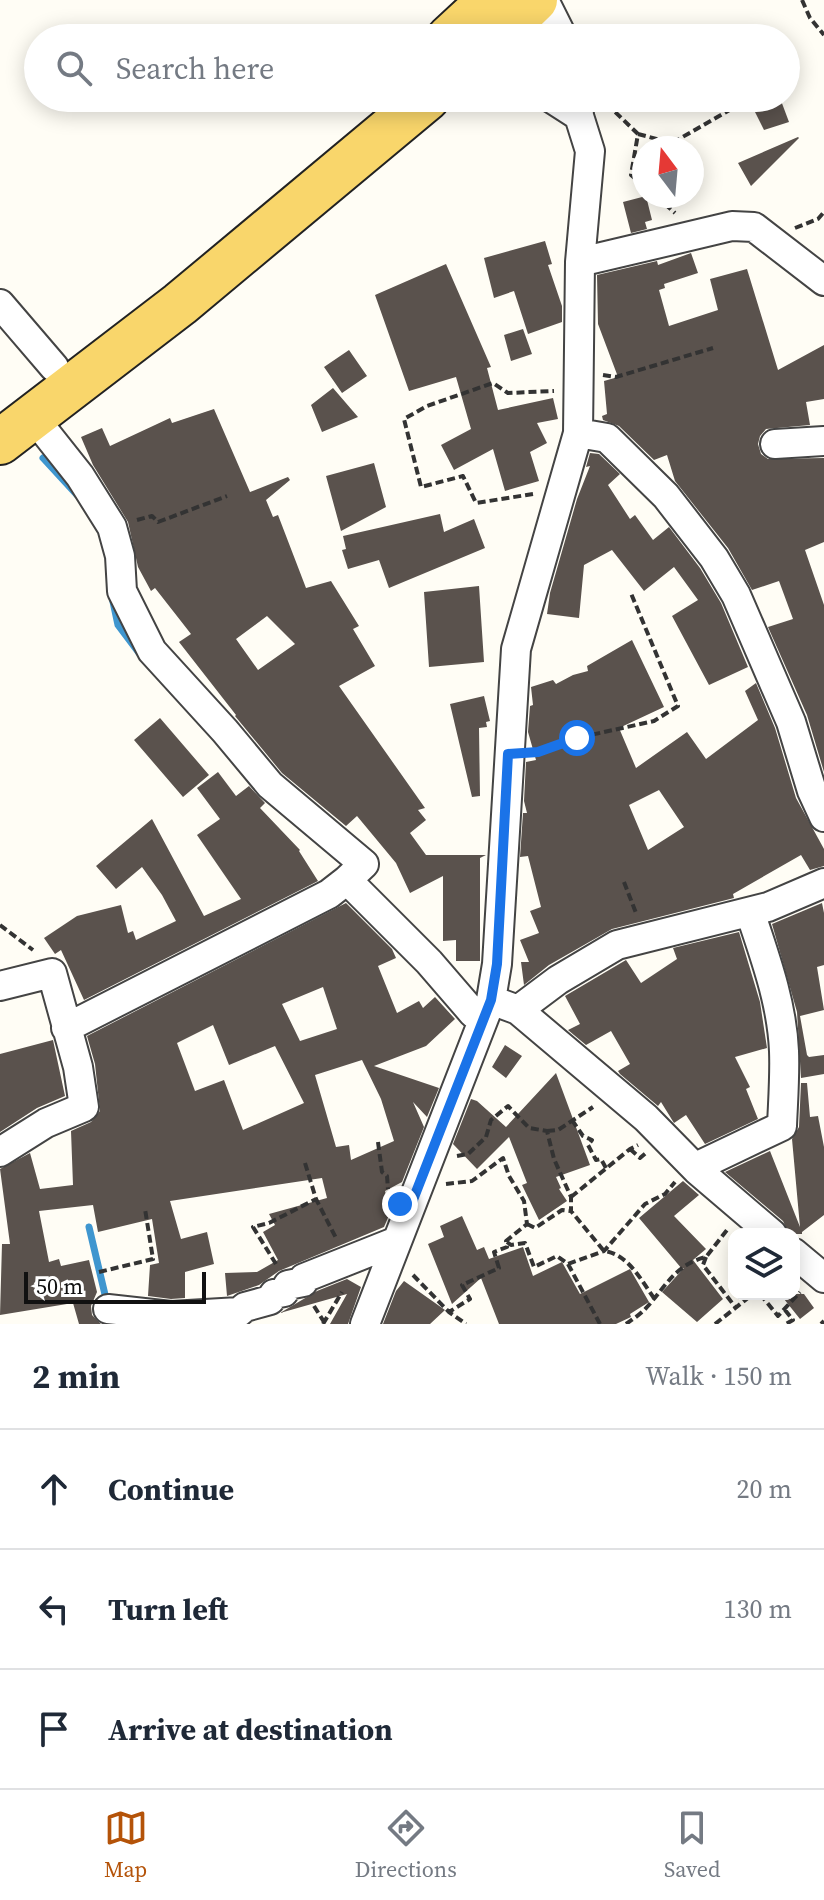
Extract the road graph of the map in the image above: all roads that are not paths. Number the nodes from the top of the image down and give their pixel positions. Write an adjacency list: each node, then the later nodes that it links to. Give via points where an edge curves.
1 (490, 0): 4 (main road)
2 (535, 0): 5 (main road)
3 (544, 0): 6 (street)
4 (475, 24)
5 (490, 24)
6 (556, 24)
7 (364, 112): 13 (main road)
8 (410, 112): 14 (main road, via 180,304)
9 (580, 112): 10 (street, via 590,151)
10 (580, 262): 11 (street, via 732,226 754,227); 15 (street)
11 (824, 281)
12 (0, 304): 13 (street)
13 (54, 367): 14 (main road)
14 (11, 422): 20 (street, via 80,476 112,527 122,591 152,651 270,785 364,864)
15 (578, 433): 18 (street, via 607,438 666,496 714,558 736,595); 24 (street, via 516,649 497,964)
16 (824, 441): 17 (street)
17 (775, 444)
18 (818, 788): 19 (street)
19 (824, 817)
20 (352, 875): 24 (street, via 473,1013); 26 (street, via 329,894)
21 (824, 883): 22 (street)
22 (750, 912): 25 (street, via 617,945); 28 (street, via 779,1009 782,1126)
23 (0, 986): 26 (street, via 52,973)
24 (487, 1009): 25 (street); 30 (street)
25 (518, 1010): 28 (street, via 663,1133)
26 (66, 1028): 27 (street, via 84,1107)
27 (0, 1152)
28 (696, 1168): 29 (street)
29 (765, 1228)
30 (394, 1247): 33 (street, via 304,1278 239,1312 171,1316); 34 (street)
31 (800, 1261): 32 (street)
32 (816, 1282)
33 (108, 1309)
34 (365, 1324)

